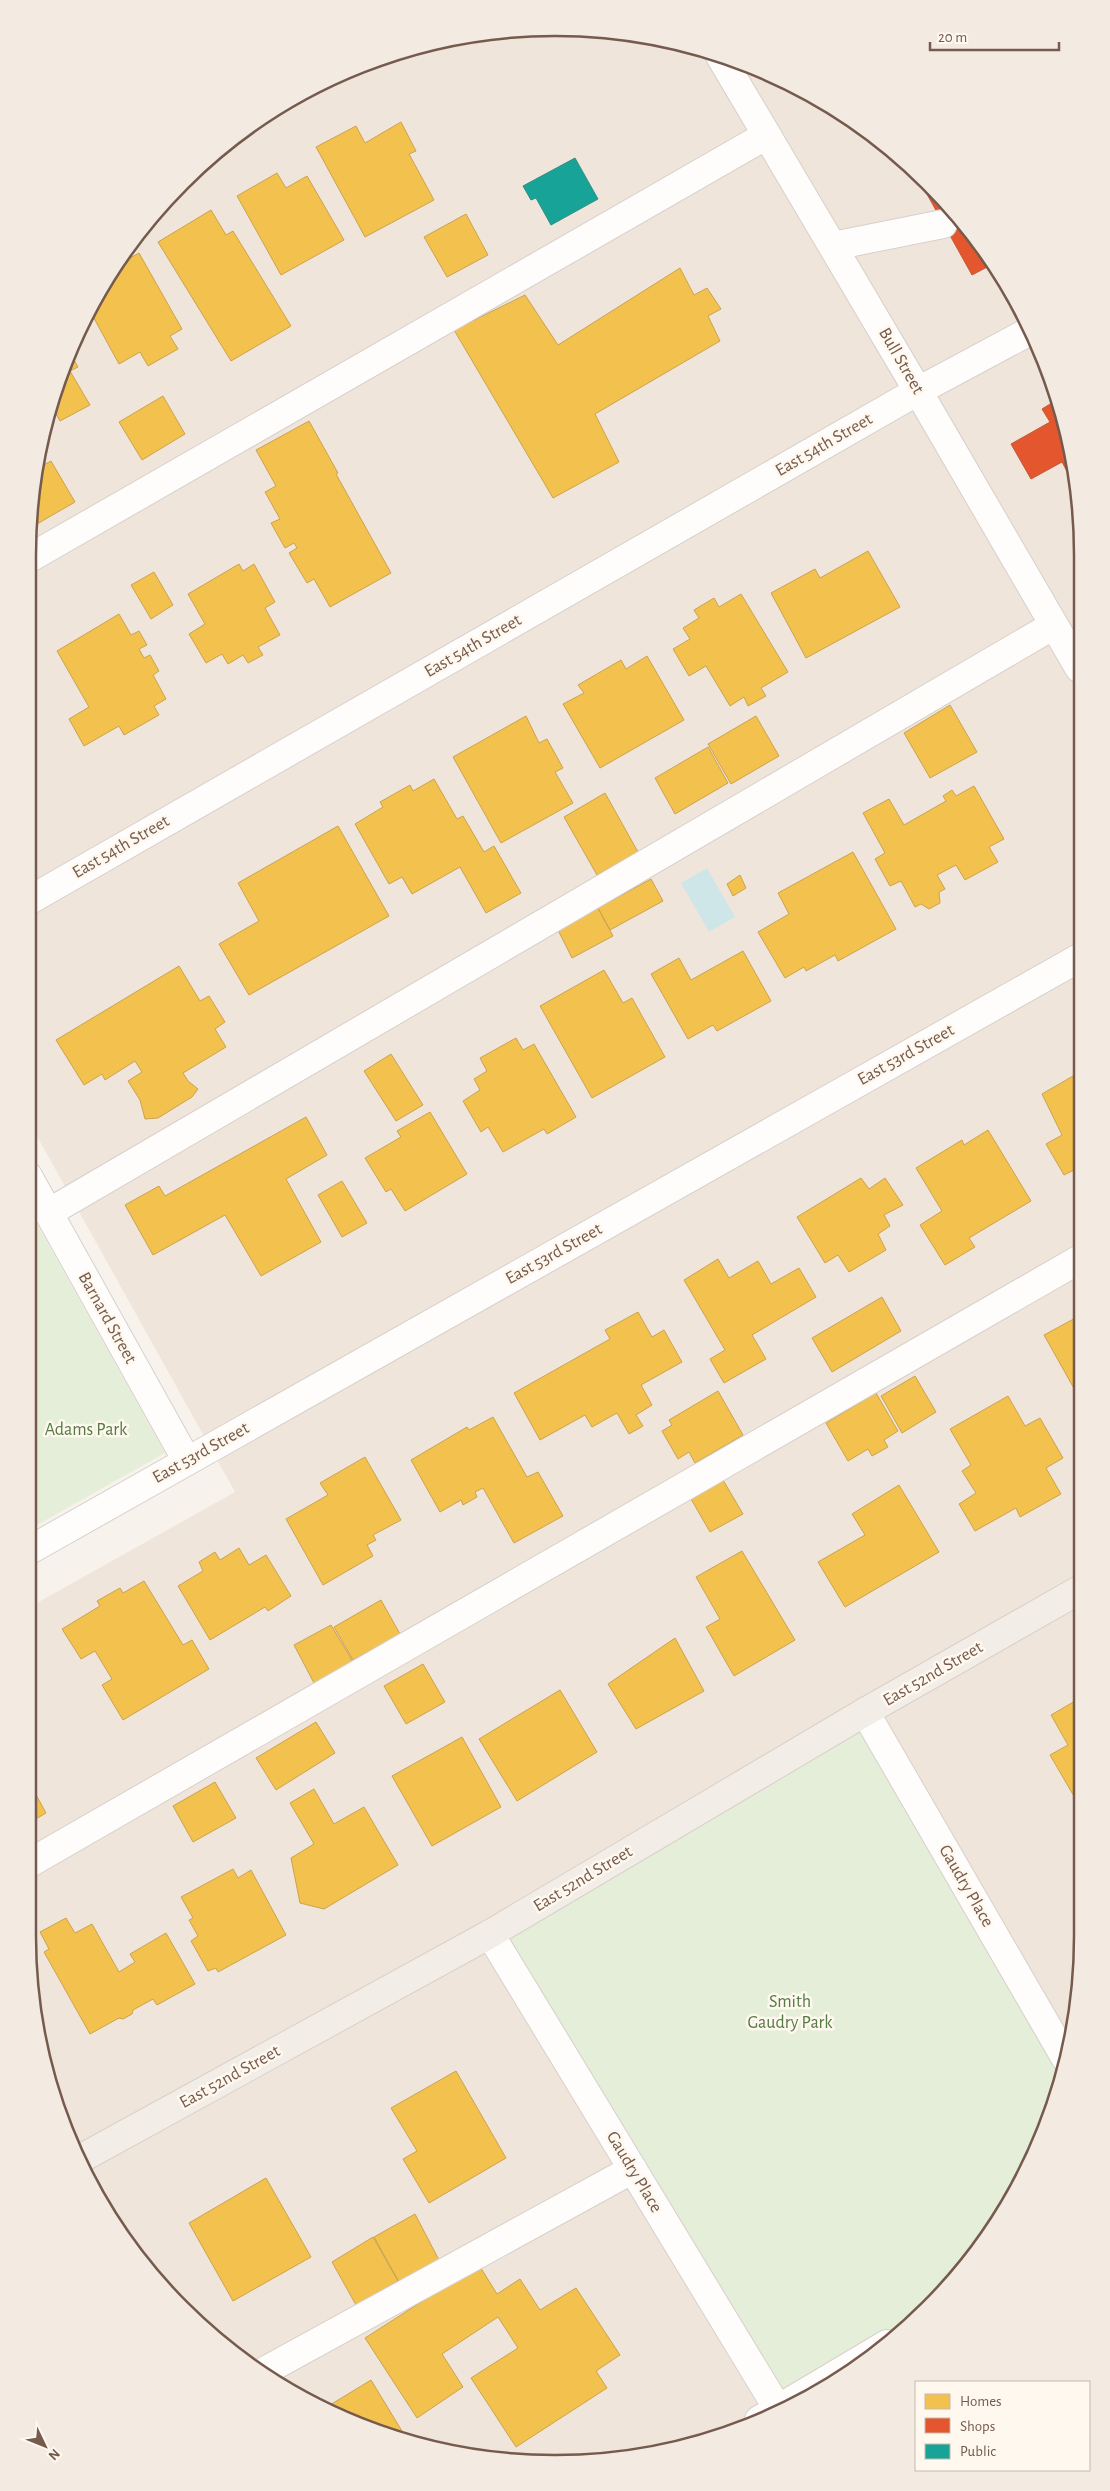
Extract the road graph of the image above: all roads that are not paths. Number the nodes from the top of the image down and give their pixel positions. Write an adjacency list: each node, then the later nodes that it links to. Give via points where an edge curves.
1 (726, 65): 2 (street, Bull Street)
2 (767, 135): 4 (street, Bull Street); 7 (street)
3 (943, 224): 4 (street)
4 (833, 246): 6 (street, Bull Street)
5 (1024, 334): 6 (street, East 54th Street)
6 (918, 391): 8 (street, Bull Street); 10 (street, East 54th Street)
7 (36, 555)
8 (1054, 625): 9 (street, Bull Street); 13 (street)
9 (1074, 661)
10 (36, 896)
11 (1074, 961): 15 (street, East 53rd Street)
12 (36, 1191): 13 (street, Barnard Street)
13 (48, 1213): 15 (street, Barnard Street)
14 (1074, 1261): 19 (street)
15 (188, 1461): 16 (street, East 53rd Street)
16 (36, 1546)
17 (1074, 1593): 18 (main road, East 52nd Street)
18 (866, 1712): 20 (main road, East 52nd Street); 21 (street, Gaudry Place)
19 (36, 1859)
20 (490, 1934): 22 (main road, East 52nd Street); 23 (street, Gaudry Place)
21 (1061, 2050)
22 (86, 2156)
23 (633, 2169): 24 (street); 25 (street, Gaudry Place)
24 (269, 2368)
25 (765, 2410)

